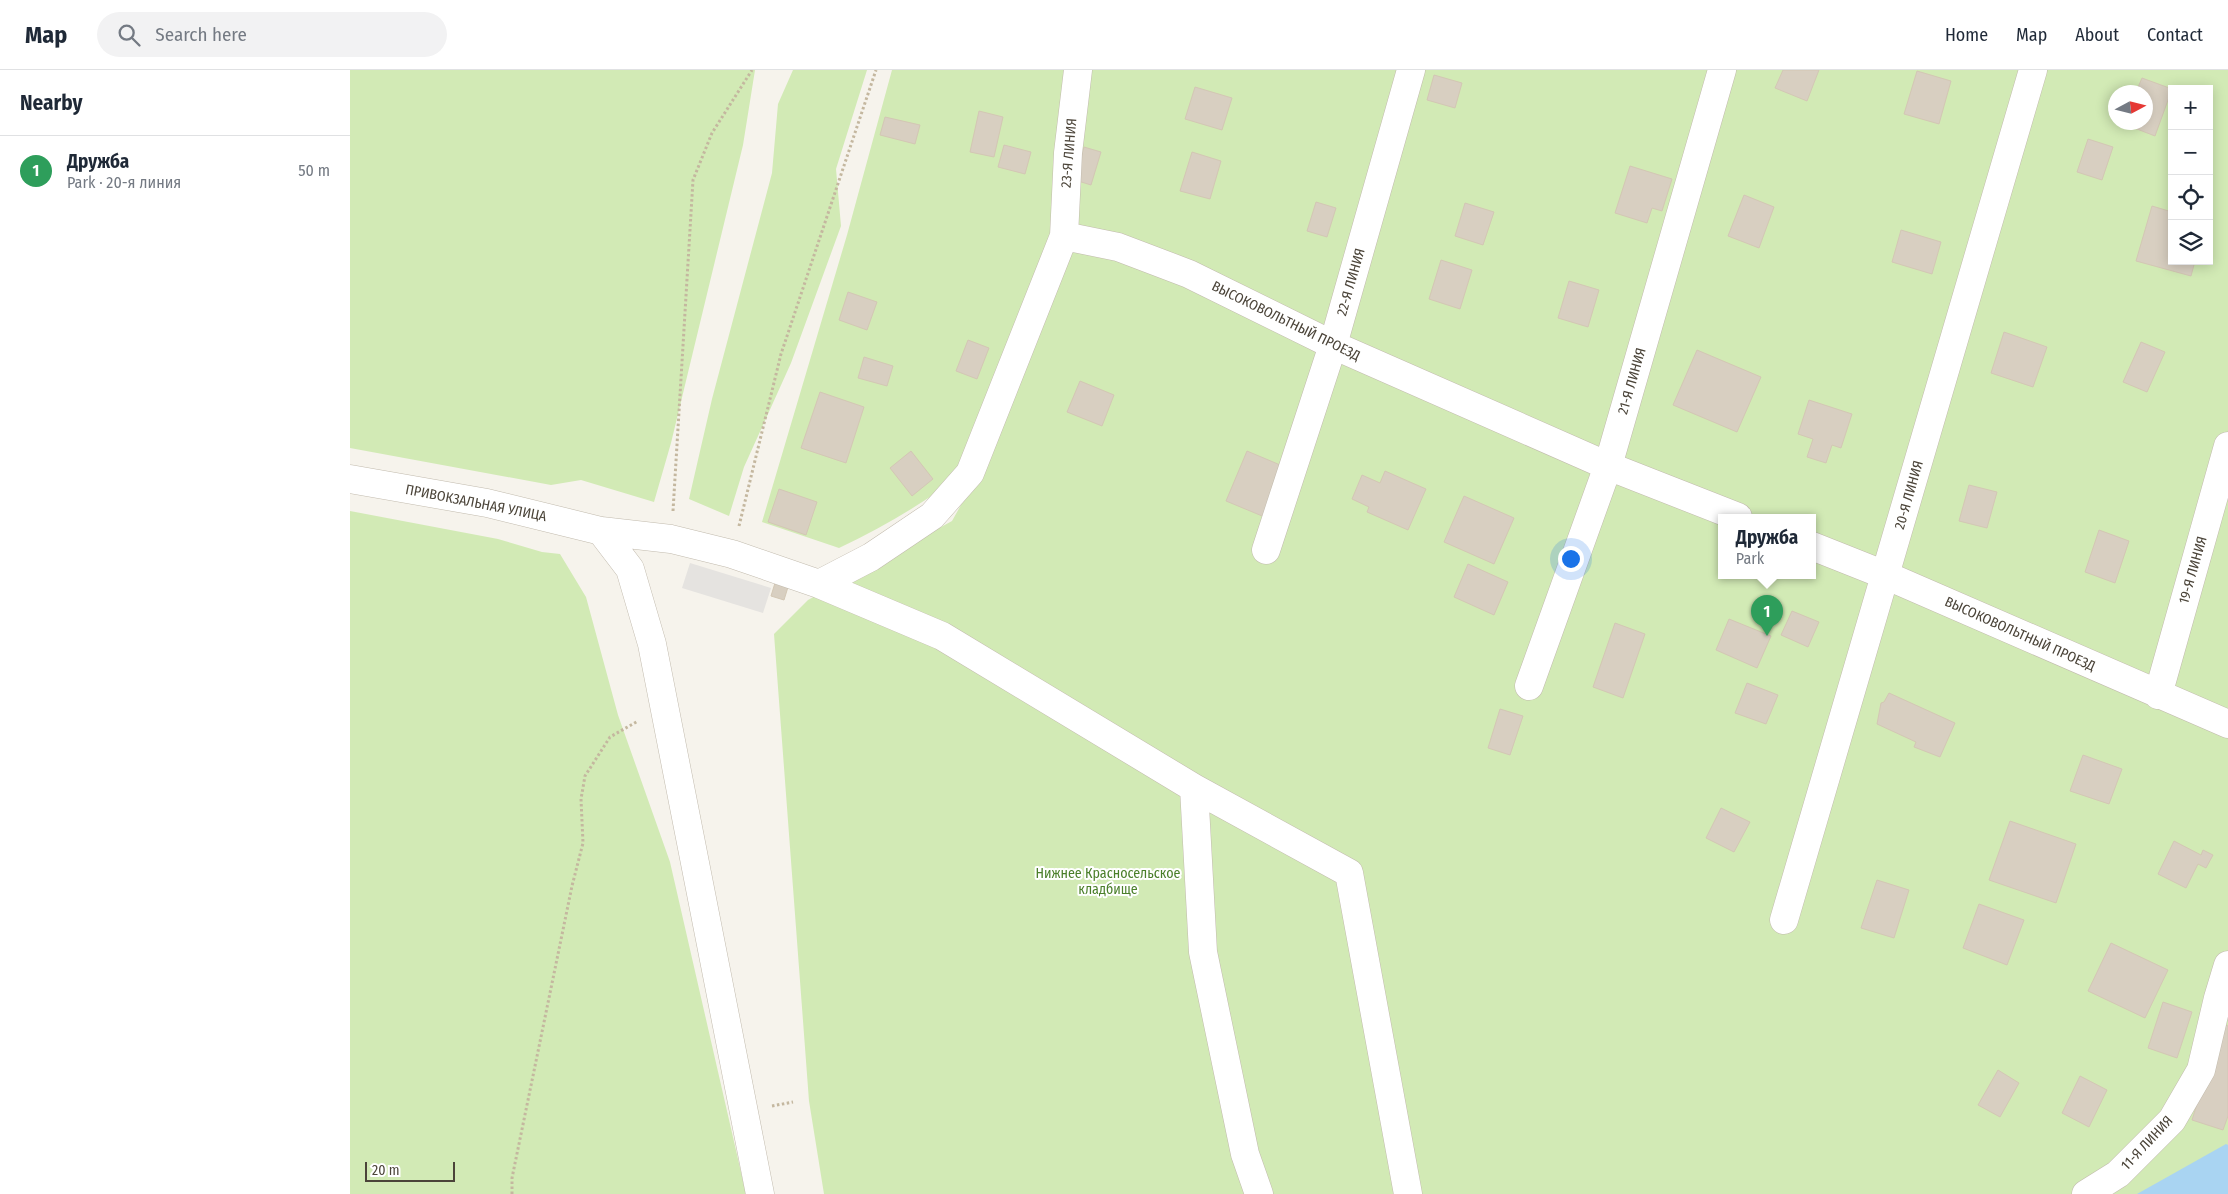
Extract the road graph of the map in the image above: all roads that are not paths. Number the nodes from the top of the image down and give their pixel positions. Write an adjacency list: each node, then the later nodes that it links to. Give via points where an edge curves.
1 (1078, 70): 5 (street, 23-Я ЛИНИЯ, via 1068,153)
2 (1412, 70): 6 (street, 22-Я ЛИНИЯ)
3 (1722, 70): 8 (street, 21-Я ЛИНИЯ)
4 (2033, 70): 14 (street, 20-Я ЛИНИЯ)
5 (1064, 236): 6 (street, ВЫСОКОВОЛЬТНЫЙ ПРОЕЗД, via 1118,247 1189,274); 15 (street, via 970,473 932,516 871,556)
6 (1333, 345): 8 (street, ВЫСОКОВОЛЬТНЫЙ ПРОЕЗД); 13 (street, 22-Я ЛИНИЯ)
7 (2228, 446): 17 (street, 19-Я ЛИНИЯ)
8 (1608, 466): 10 (street, ВЫСОКОВОЛЬТНЫЙ ПРОЕЗД); 16 (street, 21-Я ЛИНИЯ)
9 (350, 480): 11 (street, ПРИВОКЗАЛЬНАЯ УЛИЦА, via 488,503)
10 (1730, 514)
11 (601, 531): 15 (street, ПРИВОКЗАЛЬНАЯ УЛИЦА, via 671,539 732,554); 22 (street, via 630,569 652,644)
12 (1816, 548): 14 (street, ВЫСОКОВОЛЬТНЫЙ ПРОЕЗД)
13 (1266, 550)
14 (1885, 575): 17 (street, ВЫСОКОВОЛЬТНЫЙ ПРОЕЗД); 20 (street, 20-Я ЛИНИЯ)
15 (819, 584): 19 (street, ПРИВОКЗАЛЬНАЯ УЛИЦА, via 942,636)
16 (1528, 686)
17 (2158, 695): 18 (street, ВЫСОКОВОЛЬТНЫЙ ПРОЕЗД)
18 (2228, 724)
19 (1194, 788): 23 (street, via 1203,952 1245,1154); 24 (street, ПРИВОКЗАЛЬНАЯ УЛИЦА, via 1349,873)
20 (1784, 920)
21 (2228, 965): 25 (street, 11-Я ЛИНИЯ, via 2201,1070 2172,1120 2118,1174)
22 (760, 1194)
23 (1258, 1194)
24 (1408, 1194)
25 (2086, 1194)

